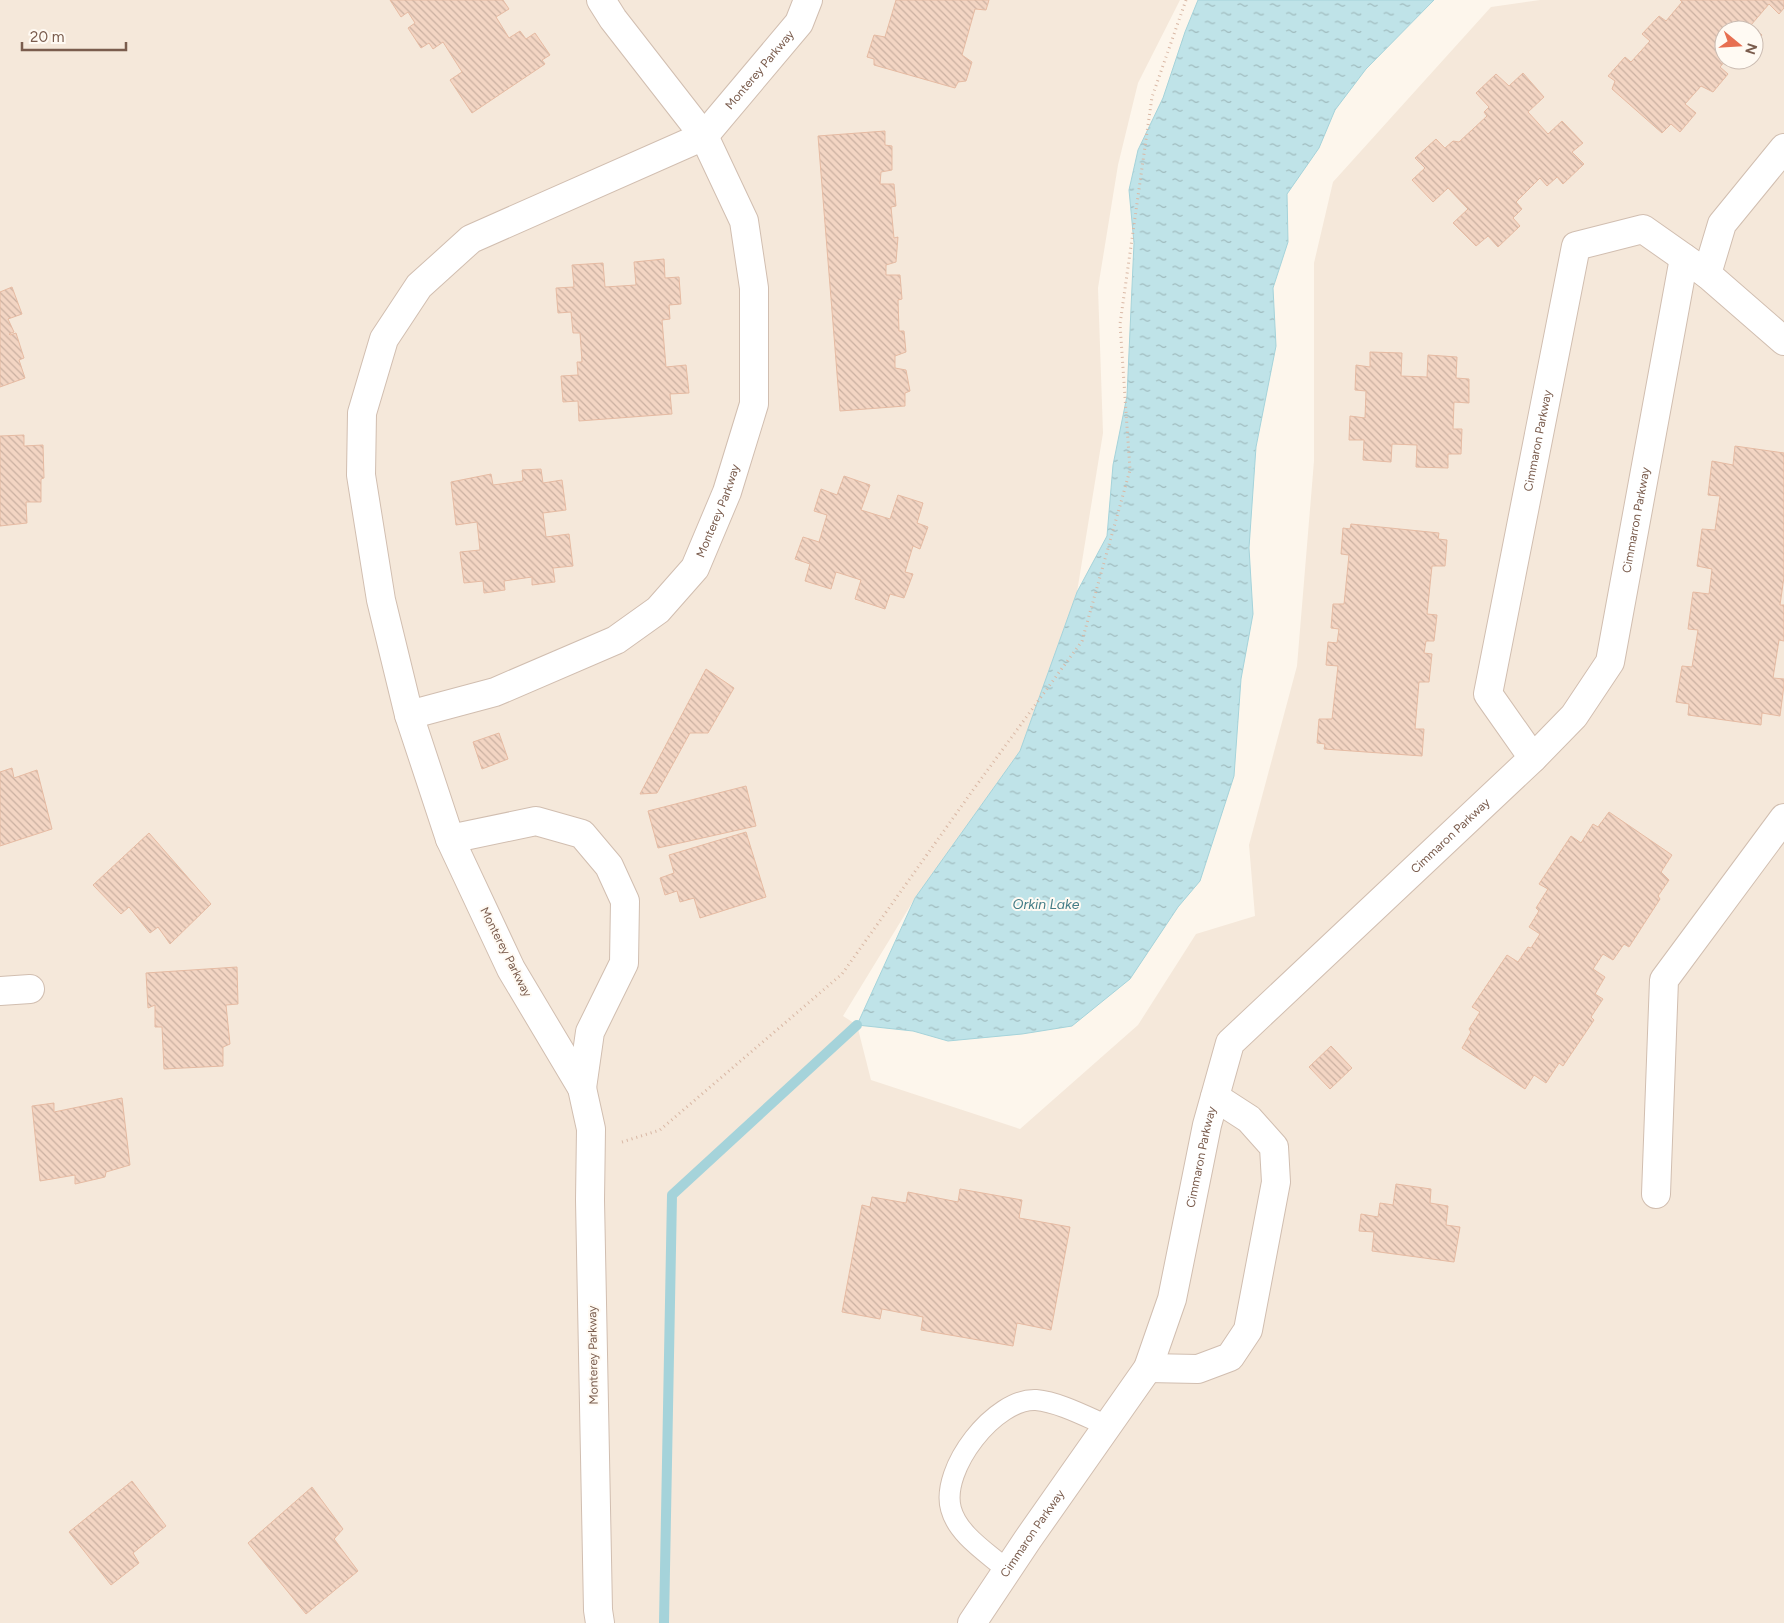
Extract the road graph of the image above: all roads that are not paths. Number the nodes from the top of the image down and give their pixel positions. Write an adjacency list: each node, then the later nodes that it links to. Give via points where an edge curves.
1 (600, 0): 3 (street, Monterey Parkway)
2 (808, 0): 3 (street, Monterey Parkway, via 799,23)
3 (704, 136): 8 (street, Monterey Parkway, via 471,239 419,286 384,339 362,414 361,475 381,600); 8 (street, Monterey Parkway, via 744,221 754,288 754,404 727,492 694,568 658,610 616,640 495,692)
4 (1784, 148): 6 (street, via 1722,224)
5 (1684, 258): 6 (street, Cimmaron Parkway); 9 (street, Cimmarron Parkway, via 1610,662 1574,716); 9 (street, Cimmaron Parkway, via 1643,229 1576,246 1488,694)
6 (1707, 274): 7 (street, Cimmaron Parkway)
7 (1784, 341)
8 (409, 715): 11 (street, Monterey Parkway)
9 (1533, 758): 15 (street, Cimmaron Parkway, via 1230,1043)
10 (1784, 818): 16 (street, via 1664,980)
11 (450, 840): 14 (street, Monterey Parkway, via 511,969); 14 (street, Monterey Parkway, via 536,821 582,834 609,866 625,901 624,963 590,1032)
12 (30, 989): 13 (street)
13 (0, 991)
14 (582, 1088): 20 (street, Monterey Parkway, via 591,1130 595,1507)
15 (1215, 1097): 17 (street, Cimmaron Parkway, via 1172,1299); 17 (street, via 1249,1119 1274,1147 1276,1182 1248,1330 1230,1357 1198,1369)
16 (1656, 1194)
17 (1148, 1368): 18 (street, Cimmaron Parkway)
18 (1108, 1426): 19 (street, Cimmaron Parkway); 19 (lane, via 1053,1404 1026,1401 998,1413 964,1454 950,1493 954,1518)
19 (1007, 1570): 21 (street, Cimmaron Parkway)
20 (600, 1623)
21 (972, 1623)

